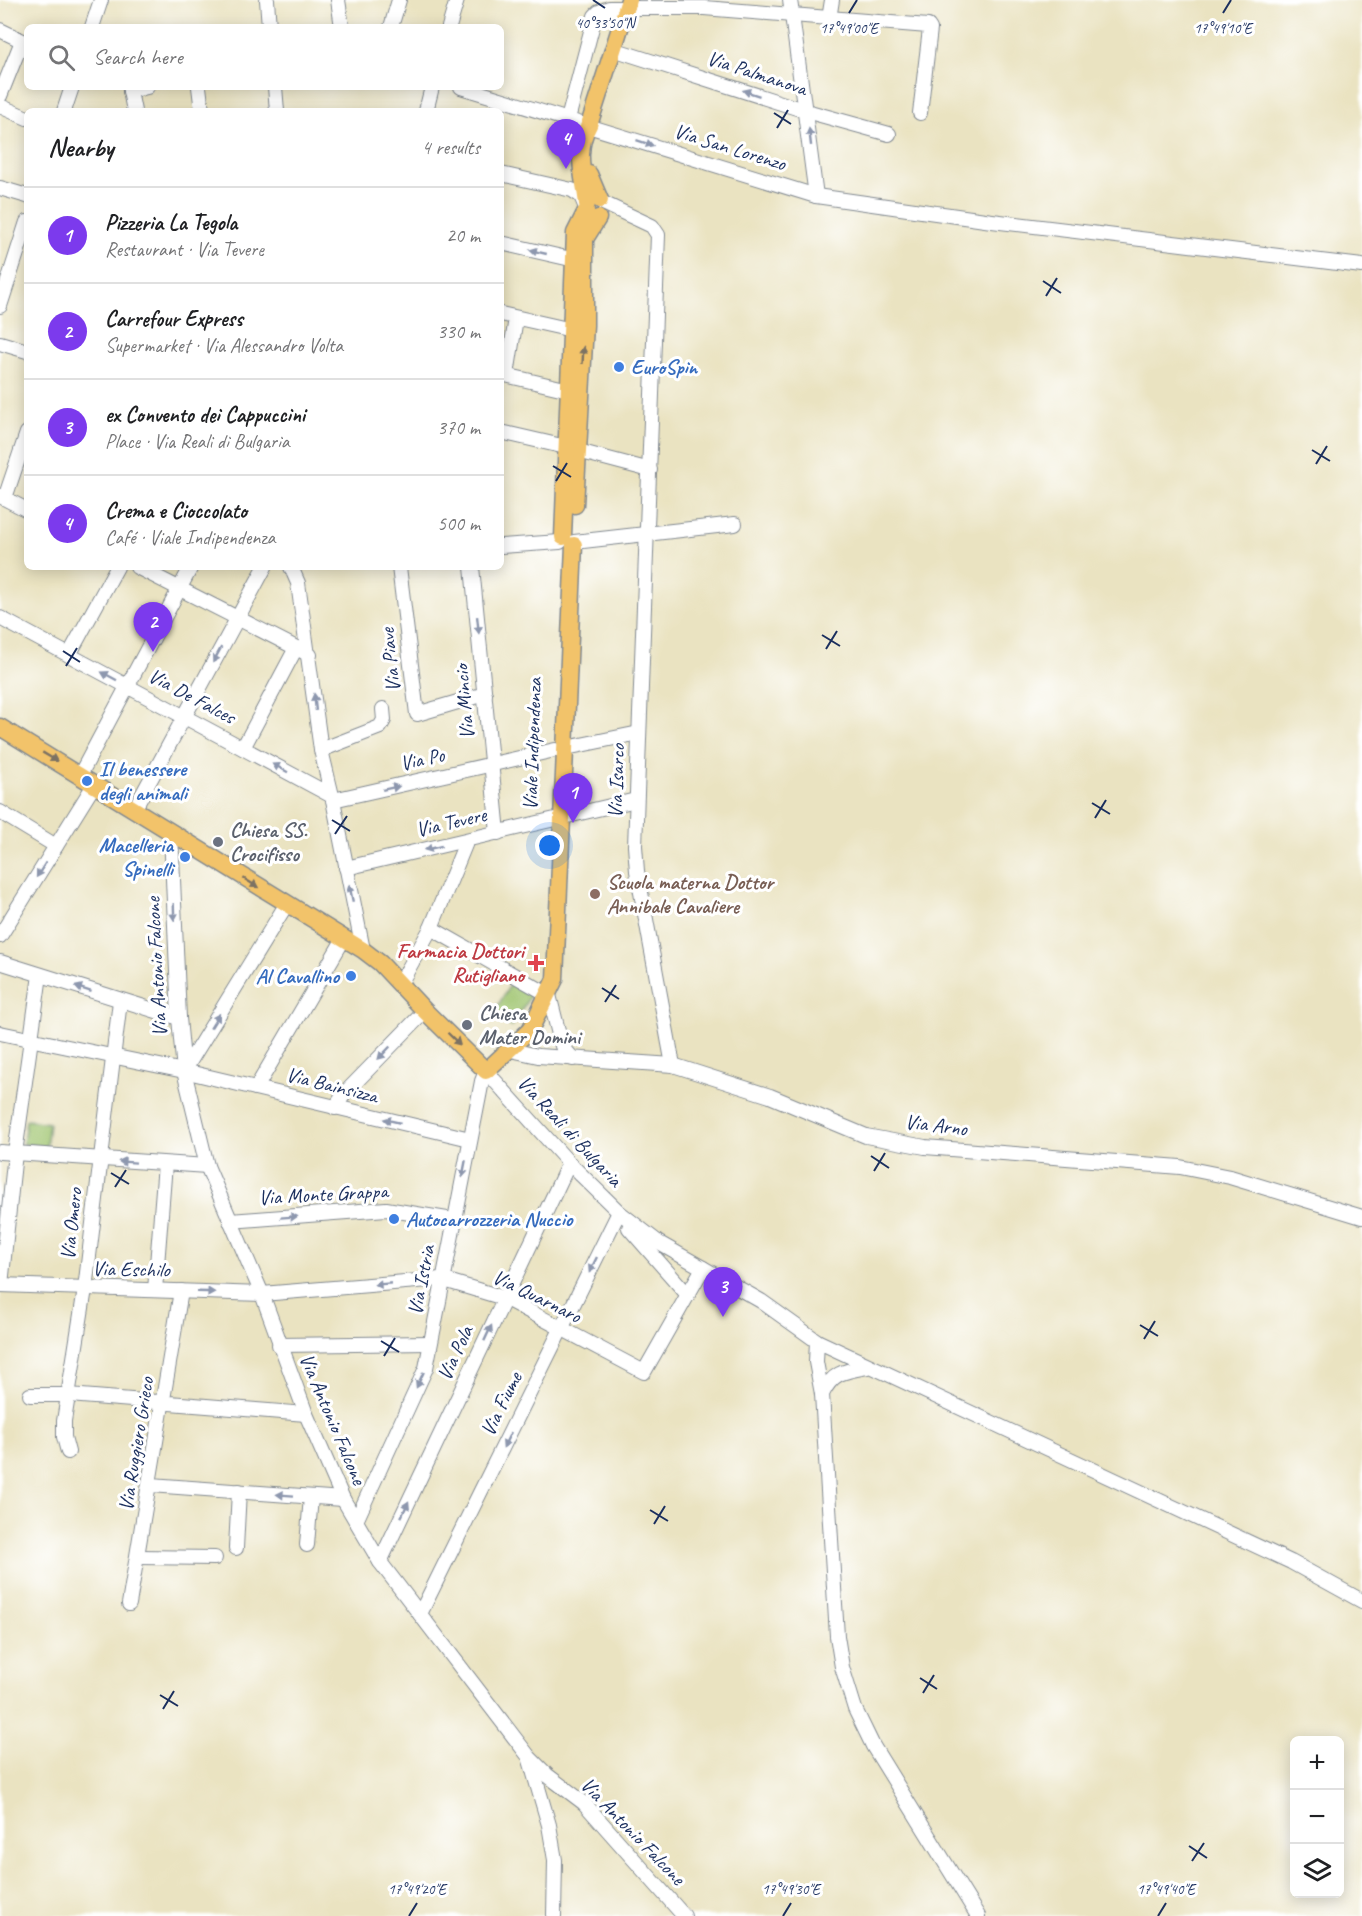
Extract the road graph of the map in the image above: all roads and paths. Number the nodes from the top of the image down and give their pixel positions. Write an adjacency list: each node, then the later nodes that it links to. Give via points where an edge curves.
1 (101, 0): 11 (street)
2 (267, 0): 12 (street)
3 (338, 0): 13 (street)
4 (399, 0): 14 (street)
5 (457, 0): 15 (street)
6 (790, 0): 9 (street)
7 (832, 0): 10 (street)
8 (627, 5): 9 (street); 19 (main road); 36 (street, via 609,8 595,16)
9 (792, 16): 10 (street); 33 (street)
10 (829, 19): 34 (street, via 928,26)
11 (93, 24)
12 (269, 24)
13 (342, 24)
14 (392, 24)
15 (450, 24)
16 (0, 30): 17 (street)
17 (24, 42)
18 (24, 44): 26 (street)
19 (613, 49): 33 (street, Via Palmanova, one-way to 19); 37 (main road)
20 (71, 90): 28 (street)
21 (125, 90): 29 (street)
22 (199, 90): 30 (street)
23 (275, 90): 31 (street)
24 (431, 90): 32 (street)
25 (471, 90): 36 (street, Via San Lorenzo)
26 (0, 96)
27 (0, 106): 35 (street)
28 (65, 108)
29 (133, 108)
30 (202, 108)
31 (277, 108)
32 (427, 108)
33 (806, 111): 38 (street, Via Palmanova); 42 (street, one-way to 33)
34 (920, 113)
35 (24, 117)
36 (568, 119): 37 (street, Via San Lorenzo)
37 (589, 125): 42 (street, Via San Lorenzo, one-way to 42); 43 (main road, via 582,138 580,159)
38 (889, 134)
39 (504, 175): 43 (street, via 572,190)
40 (0, 188): 41 (street)
41 (24, 195)
42 (816, 196): 47 (street, Via San Lorenzo)
43 (594, 209): 46 (main road, Viale Indipendenza, via 575,233); 58 (main road, Viale Indipendenza, one-way to 43, via 585,325 585,239); 59 (street, Via Isarco, via 652,225 658,235)
44 (24, 231): 48 (street)
45 (504, 244): 46 (street, one-way to 45)
46 (575, 260): 51 (main road, Viale Indipendenza)
47 (1362, 266)
48 (0, 306)
49 (504, 315): 50 (street)
50 (516, 318): 51 (street); 54 (street)
51 (572, 330): 55 (main road, Viale Indipendenza)
52 (0, 343): 53 (street)
53 (24, 350)
54 (504, 375): 55 (street)
55 (569, 390): 58 (main road, Viale Indipendenza)
56 (504, 433): 58 (street)
57 (24, 449): 60 (street)
58 (572, 449): 59 (street); 64 (main road, Viale Indipendenza)
59 (650, 470): 63 (street, Via Isarco)
60 (2, 497): 61 (street)
61 (24, 508)
62 (735, 524): 63 (street)
63 (648, 534): 64 (street); 84 (street, Via Isarco)
64 (568, 542): 65 (street); 86 (main road, Viale Indipendenza)
65 (504, 546)
66 (115, 570): 77 (street)
67 (143, 570): 73 (street)
68 (190, 570): 73 (street)
69 (263, 570): 75 (street)
70 (292, 570): 78 (street)
71 (399, 570): 80 (street, Via Piave, via 417,714)
72 (472, 570): 80 (street, Via Mincio, one-way to 80)
73 (180, 589): 75 (street); 79 (street)
74 (0, 618): 77 (street, Via De Falces)
75 (237, 619): 76 (street); 82 (street, one-way to 82)
76 (296, 648): 78 (street); 85 (street)
77 (69, 655): 79 (street, Via De Falces, one-way to 77)
78 (310, 655): 87 (street, one-way to 78)
79 (128, 686): 82 (street, Via De Falces); 89 (street)
80 (485, 694): 88 (street, Via Mincio)
81 (384, 709): 87 (street, via 380,727)
82 (183, 716): 85 (street, Via De Falces); 93 (street)
83 (0, 728): 89 (main road, one-way to 89)
84 (639, 733): 86 (street, Via Po); 92 (street, Via Isarco)
85 (243, 748): 91 (street, Via De Falces, one-way to 85)
86 (560, 749): 88 (street, Via Po); 95 (main road, Viale Indipendenza)
87 (321, 750): 91 (street)
88 (492, 766): 91 (street, Via Po, one-way to 88); 96 (street, Via Mincio)
89 (80, 775): 90 (main road)
90 (94, 785): 93 (main road); 99 (street)
91 (333, 798): 100 (street)
92 (636, 800): 95 (street, Via Tevere); 118 (street, Via Isarco, via 637,871)
93 (134, 810): 97 (main road)
94 (0, 812): 99 (street)
95 (557, 819): 96 (street, Via Tevere); 109 (main road, Viale Indipendenza, via 555,979)
96 (498, 832): 98 (street, Via Tevere)
97 (171, 833): 101 (main road, one-way to 101); 112 (street, Via Antonio Falcone, one-way to 112)
98 (467, 840): 100 (street, Via Tevere, one-way to 100); 102 (street)
99 (56, 846): 103 (street, one-way to 103)
100 (346, 868): 105 (street, one-way to 100)
101 (286, 905): 104 (main road); 119 (street, one-way to 101)
102 (431, 928): 108 (street); 109 (street)
103 (0, 936)
104 (343, 939): 105 (main road); 121 (street)
105 (363, 951): 108 (main road)
106 (0, 962): 107 (street)
107 (40, 975): 110 (street, one-way to 107); 114 (street)
108 (400, 984): 111 (main road)
109 (549, 995): 115 (main road, Viale Indipendenza, via 530,1030); 117 (street, via 562,1046)
110 (120, 1001): 112 (street); 116 (street, Via Omero)
111 (425, 1011): 120 (main road, one-way to 120); 122 (street, one-way to 122)
112 (179, 1018): 119 (street, Via Antonio Falcone)
113 (0, 1034): 114 (street, Via Bainsizza)
114 (31, 1039): 116 (street, Via Bainsizza); 125 (street)
115 (511, 1050): 117 (street, Via Arno); 120 (main road, Viale Indipendenza)
116 (112, 1055): 119 (street, Via Bainsizza); 126 (street, Via Omero)
117 (573, 1059): 118 (street, Via Arno)
118 (673, 1065): 131 (street, Via Arno, via 770,1096 867,1136 925,1146 1180,1167 1230,1177)
119 (184, 1071): 121 (street, Via Bainsizza); 129 (street, Via Antonio Falcone)
120 (486, 1071): 123 (street, Via Istria); 127 (street, Via Reali di Bulgaria)
121 (256, 1088): 122 (street, Via Bainsizza)
122 (335, 1108): 123 (street, Via Bainsizza, one-way to 122)
123 (470, 1139): 132 (street, Via Istria, one-way to 132)
124 (0, 1152): 125 (street)
125 (15, 1154): 126 (street); 136 (street)
126 (99, 1160): 128 (street, one-way to 126); 137 (street, Via Omero)
127 (569, 1163): 130 (street, Via Reali di Bulgaria); 142 (street, Via Pola)
128 (165, 1164): 129 (street); 138 (street)
129 (207, 1166): 133 (street, Via Antonio Falcone)
130 (622, 1215): 134 (street, Via Reali di Bulgaria, via 658,1243); 141 (street, Via Reali di Bulgaria); 143 (street, Via Fiume, one-way to 143)
131 (1362, 1217)
132 (453, 1220): 133 (street, Via Monte Grappa, one-way to 132, via 386,1209); 135 (street, Via Istria)
133 (230, 1221): 140 (street, Via Antonio Falcone)
134 (703, 1268): 141 (street); 144 (street, Via Reali di Bulgaria, via 779,1312)
135 (441, 1279): 140 (street, Via Quarnaro, one-way to 140); 142 (street, Via Quarnaro); 145 (street, Via Istria)
136 (0, 1285): 137 (street, Via Eschilo)
137 (85, 1289): 138 (street, Via Eschilo); 152 (street, Via Omero)
138 (155, 1290): 139 (street, Via Eschilo)
139 (181, 1291): 140 (street, Via Eschilo, one-way to 140); 153 (street, Via Ruggiero Grieco)
140 (262, 1294): 146 (street, Via Antonio Falcone)
141 (687, 1294): 143 (street, Via Quarnaro, via 644,1372)
142 (504, 1298): 143 (street, Via Quarnaro); 165 (street, Via Pola, one-way to 142)
143 (561, 1330): 168 (street, Via Fiume, one-way to 168)
144 (817, 1341): 147 (street, Via Reali di Bulgaria); 150 (street)
145 (430, 1343): 146 (street); 160 (street, Via Istria, one-way to 160, via 426,1368)
146 (279, 1345): 154 (street, Via Antonio Falcone)
147 (832, 1351): 148 (street, Via Reali di Bulgaria); 149 (street)
148 (867, 1367): 149 (street); 166 (street, Via Reali di Bulgaria, via 1291,1562)
149 (830, 1379): 150 (street)
150 (822, 1394): 172 (street, via 842,1667 855,1709 873,1746)
151 (30, 1395): 152 (street)
152 (69, 1395): 153 (street); 155 (street, Via Omero, via 64,1421)
153 (164, 1404): 154 (street); 156 (street, Via Ruggiero Grieco)
154 (306, 1414): 159 (street, Via Antonio Falcone)
155 (68, 1452)
156 (151, 1485): 157 (street); 163 (street, Via Ruggiero Grieco)
157 (239, 1491): 158 (street, one-way to 157); 162 (street)
158 (311, 1497): 159 (street); 161 (street)
159 (343, 1499): 160 (street, Via Antonio Falcone)
160 (356, 1521): 165 (street, Via Antonio Falcone)
161 (307, 1545)
162 (236, 1548)
163 (138, 1557): 164 (street); 167 (street, Via Ruggiero Grieco)
164 (214, 1558)
165 (380, 1562): 168 (street, Via Antonio Falcone)
166 (1362, 1601)
167 (129, 1604)
168 (420, 1614): 169 (street, Via Antonio Falcone)
169 (530, 1758): 170 (street, via 555,1860); 171 (street, Via Antonio Falcone, via 584,1803)
170 (554, 1916)
171 (684, 1916)
172 (978, 1916)

